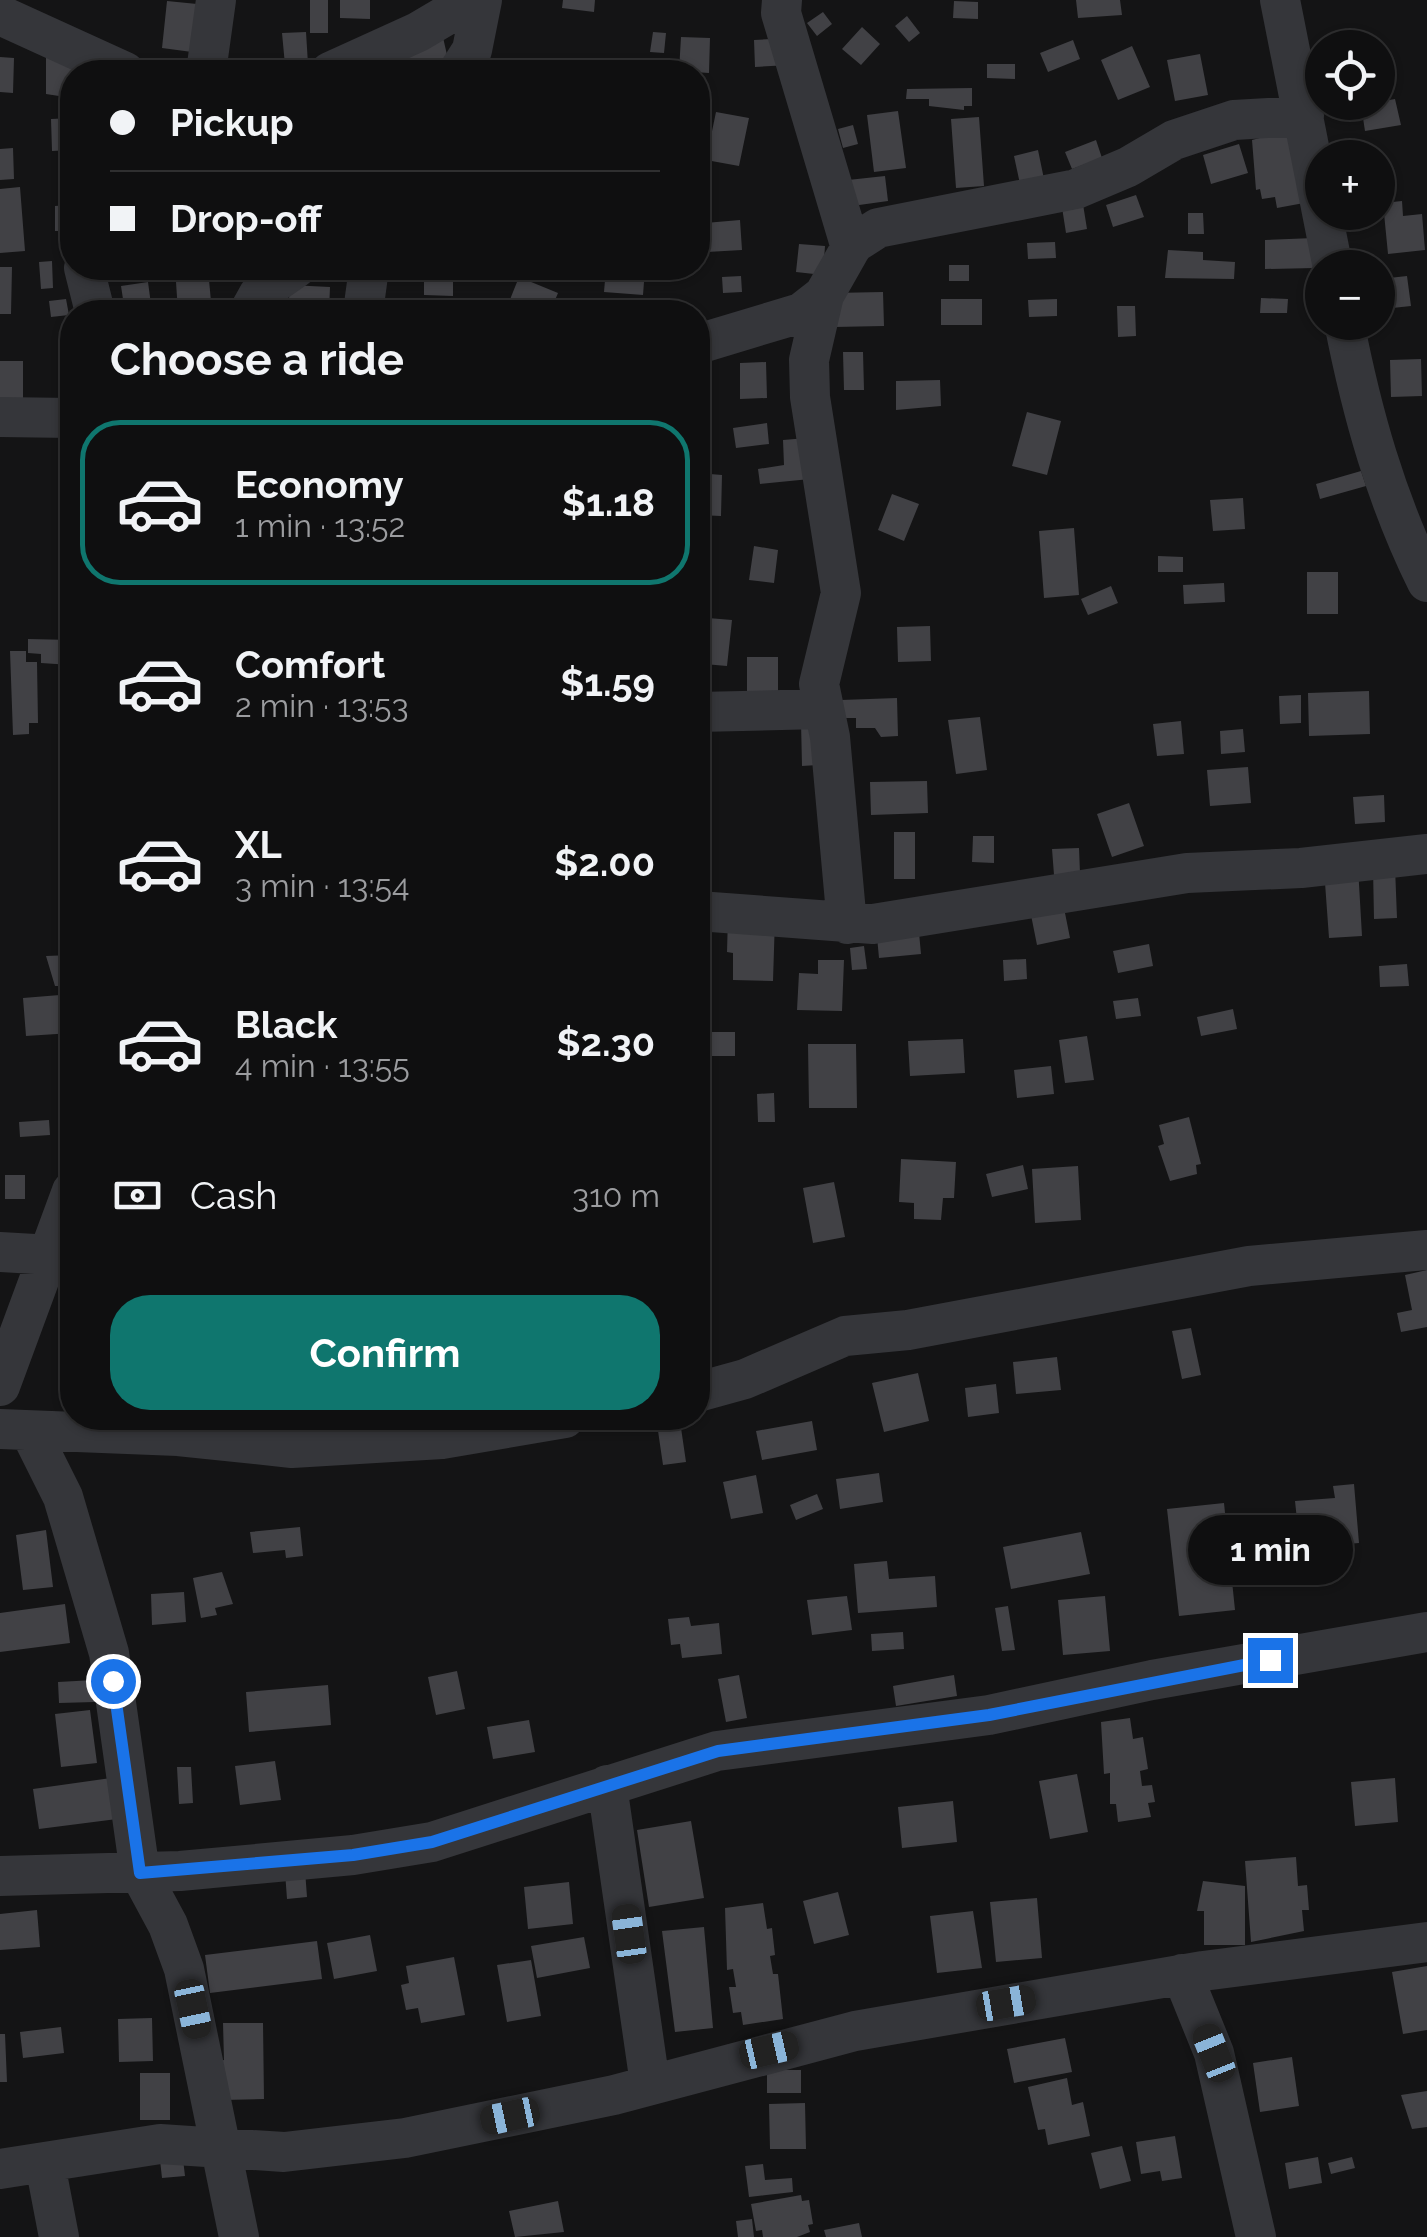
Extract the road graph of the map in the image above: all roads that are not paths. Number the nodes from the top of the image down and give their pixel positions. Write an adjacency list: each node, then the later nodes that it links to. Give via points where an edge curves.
1 (216, 0): 8 (street)
2 (472, 0): 9 (street)
3 (482, 0): 10 (street)
4 (782, 0): 12 (street)
5 (1280, 0): 11 (street)
6 (0, 14): 7 (street)
7 (99, 60)
8 (208, 60)
9 (356, 60)
10 (466, 60)
11 (1304, 116): 12 (street, via 1234,120 1174,140 1076,190 878,228); 13 (street)
12 (851, 248): 15 (street)
13 (1330, 250)
14 (279, 280): 16 (street)
15 (824, 295): 17 (street, via 800,314); 22 (street, via 809,360 810,398 842,592 824,651)
16 (256, 300)
17 (710, 340)
18 (1348, 340): 21 (street, via 1370,440)
19 (0, 417): 20 (street)
20 (60, 418)
21 (1427, 582)
22 (821, 709): 23 (street); 26 (street, via 830,737)
23 (710, 712)
24 (1427, 854): 26 (street, via 1187,874 944,916)
25 (710, 912): 26 (street)
26 (846, 924)
27 (60, 1229): 30 (street)
28 (1427, 1250): 32 (street, via 1250,1266 845,1336)
29 (0, 1252): 30 (street)
30 (52, 1254): 31 (street)
31 (0, 1386)
32 (710, 1389)
33 (15, 1430): 34 (street, via 292,1448); 37 (street, via 63,1498 109,1653)
34 (495, 1430)
35 (1427, 1632): 36 (street, via 989,1715 718,1751)
36 (607, 1785): 37 (street, via 432,1842); 41 (street)
37 (140, 1873): 38 (street); 42 (street, via 184,1969)
38 (0, 1876)
39 (1427, 1942): 40 (street)
40 (1182, 1974): 41 (street, via 855,2031); 47 (street, via 1214,2053)
41 (650, 2084): 42 (street, via 406,2138 284,2152)
42 (222, 2150): 43 (street, via 160,2144); 46 (street)
43 (45, 2164): 44 (street); 45 (street)
44 (0, 2169)
45 (59, 2237)
46 (239, 2237)
47 (1256, 2237)

